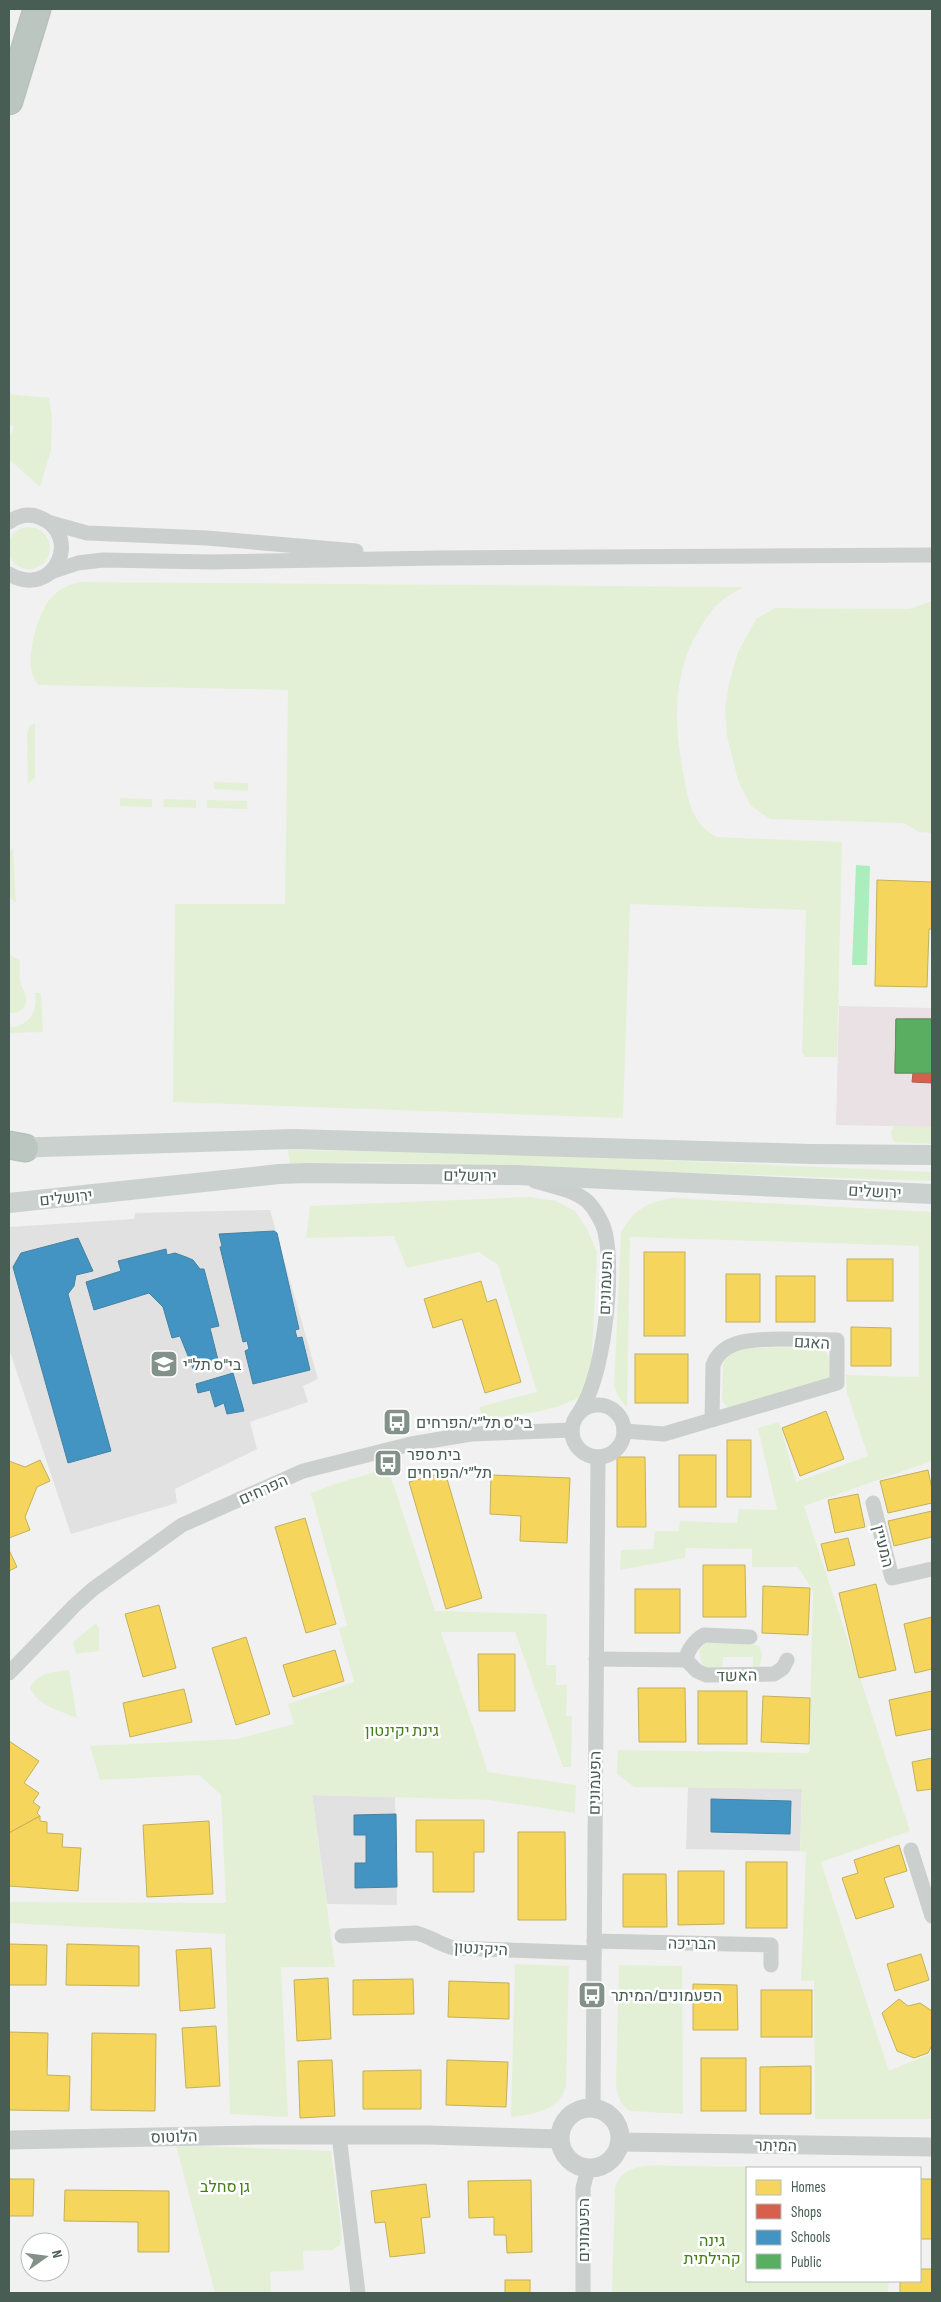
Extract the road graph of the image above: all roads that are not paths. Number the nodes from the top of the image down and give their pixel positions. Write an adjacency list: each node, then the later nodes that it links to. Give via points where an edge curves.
1 (37, 9): 2 (highway)
2 (9, 102)
3 (9, 522): 4 (street, via 25,515 36,516)
4 (51, 524): 6 (street, via 87,533 207,538); 7 (street, via 58,532 61,553)
5 (932, 556): 6 (street)
6 (438, 558): 7 (street, via 211,562 103,560 78,563)
7 (51, 572): 8 (street, via 38,580 28,581)
8 (9, 574)
9 (14, 1147): 10 (main road, ירושלים, via 293,1139)
10 (932, 1155)
11 (517, 1175): 12 (main road, ירושלים); 13 (main road, ירושלים, via 279,1174); 14 (street, הפעמונים, via 565,1190 588,1202 605,1231 609,1256 606,1308 596,1378)
12 (932, 1194)
13 (9, 1203)
14 (580, 1411): 16 (street); 17 (street, via 588,1406 606,1406 618,1414)
15 (712, 1420): 15 (street, האגם, via 837,1383 837,1340 745,1341 724,1350 716,1356 713,1365); 17 (street, האגם, via 664,1434)
16 (572, 1430): 18 (street, via 575,1444 581,1451); 25 (street, הפרחים, via 470,1434 411,1444 303,1471 182,1525 93,1589)
17 (624, 1431): 18 (street, via 618,1447 607,1456)
18 (598, 1457): 22 (street, הפעמונים)
19 (873, 1502): 20 (street, המעיין, via 892,1578)
20 (932, 1569)
21 (750, 1637): 23 (street, via 697,1638)
22 (596, 1659): 23 (street); 29 (street, הפעמונים)
23 (686, 1660): 24 (street, האשד, via 706,1675 774,1674)
24 (787, 1660)
25 (9, 1673)
26 (911, 1850): 27 (street)
27 (932, 1916)
28 (342, 1936): 29 (street, היקינטון, via 416,1933 454,1948)
29 (594, 1947): 30 (street, הבריכה, via 771,1945); 31 (street, הפעמונים)
30 (771, 1965)
31 (592, 2108): 33 (street, via 582,2109 566,2120); 35 (street, via 610,2116 616,2123)
32 (339, 2135): 33 (street, הלוטוס); 34 (street, הלוטוס); 38 (street)
33 (560, 2139): 37 (street, via 566,2156 580,2167)
34 (9, 2140)
35 (620, 2142): 36 (street, המיתר); 37 (street, via 612,2158 598,2168)
36 (932, 2147)
37 (588, 2168): 39 (street, הפעמונים, via 584,2188)
38 (358, 2293)
39 (583, 2293)

